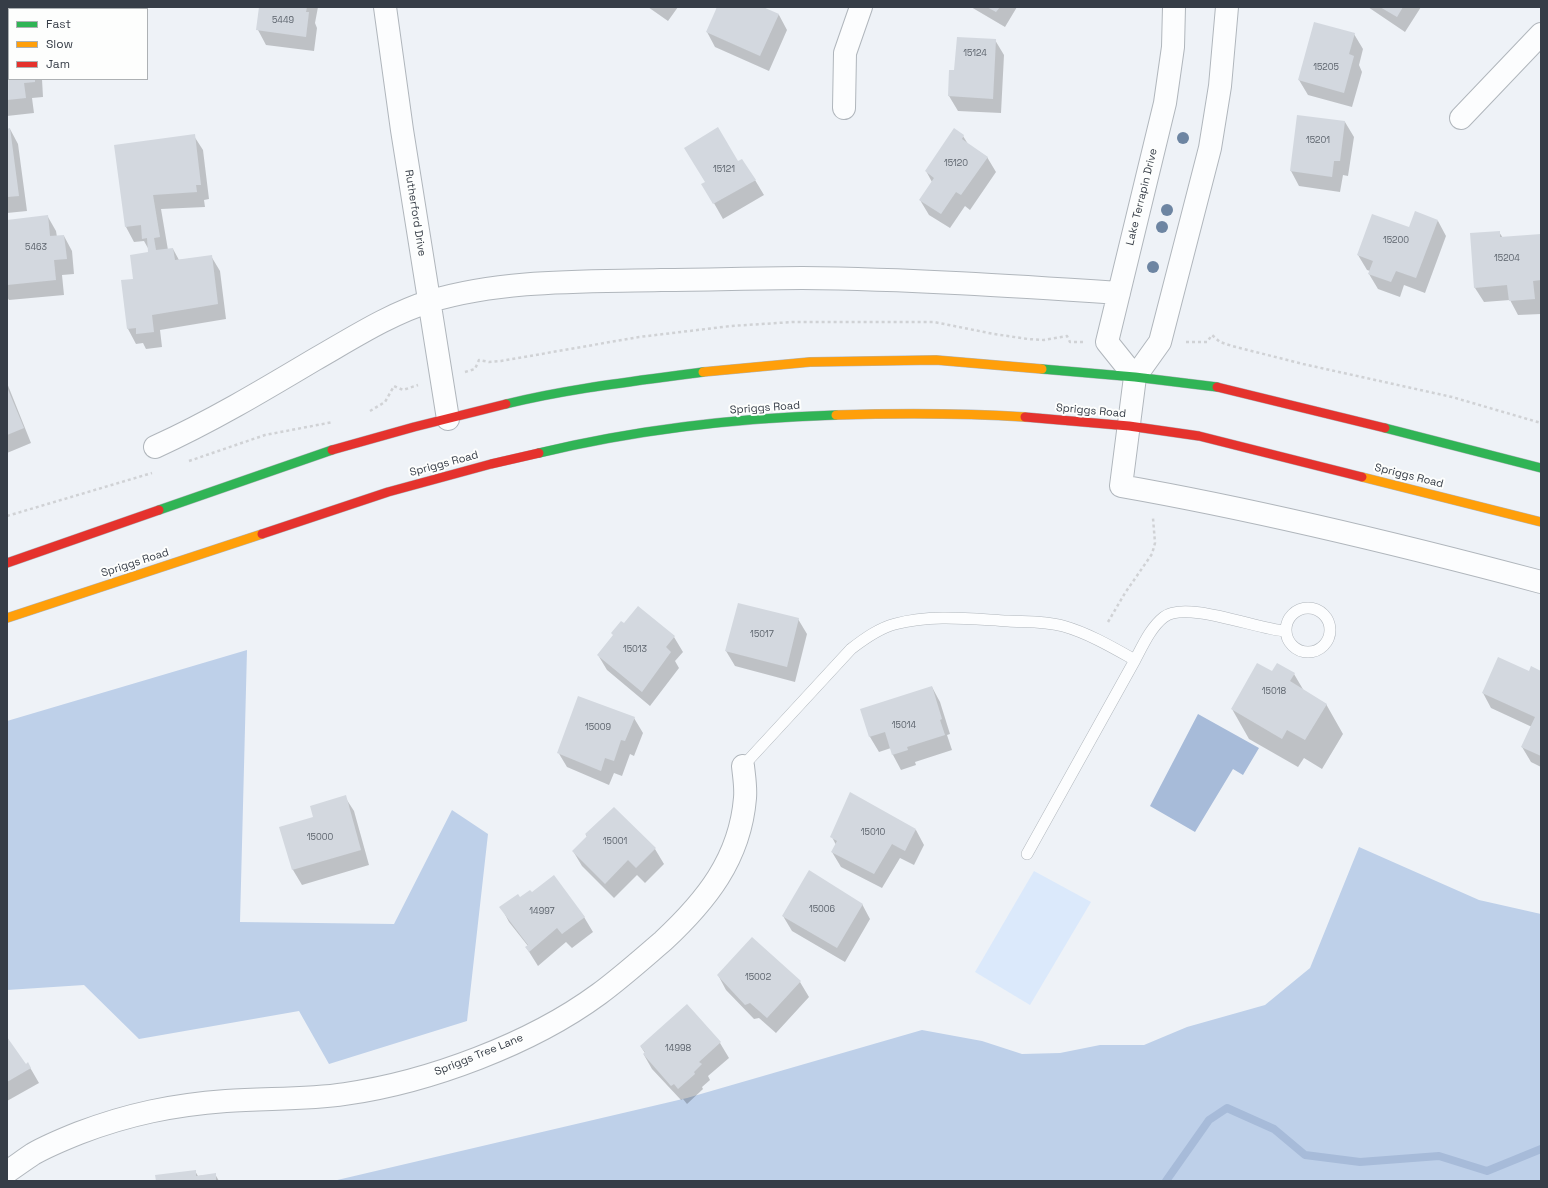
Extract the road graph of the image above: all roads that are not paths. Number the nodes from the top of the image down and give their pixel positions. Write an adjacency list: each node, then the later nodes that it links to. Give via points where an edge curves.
1 (385, 7): 9 (street, Rutherford Drive)
2 (861, 7): 6 (street, via 845,52)
3 (1174, 7): 8 (street, Lake Terrapin Drive, via 1173,47 1165,102)
4 (1227, 7): 10 (street, via 1220,86 1210,148 1160,342)
5 (1541, 34): 7 (street)
6 (844, 108)
7 (1461, 118)
8 (1119, 293): 9 (street, via 803,278 552,283 485,289); 10 (street, Lake Terrapin Drive, via 1107,342)
9 (429, 302): 11 (street, Rutherford Drive); 13 (street, via 361,333 220,415)
10 (1135, 377): 11 (main road, via 936,360 810,362 611,384 534,397); 12 (street); 14 (main road, via 1216,387)
11 (448, 419): 16 (main road, via 329,451)
12 (1129, 426): 15 (main road, Spriggs Road, via 1199,436); 17 (street, via 1121,486 1354,534); 18 (main road, Spriggs Road, via 984,414 828,415 730,422 584,442 388,492)
13 (155, 447)
14 (1541, 468)
15 (1541, 522)
16 (7, 563)
17 (1541, 582)
18 (7, 618)
19 (1285, 631): 19 (lane, via 1296,649 1309,652 1322,647 1330,628 1324,614 1310,607 1296,611 1290,616); 20 (lane, via 1200,613 1172,612 1160,620)
20 (1135, 660): 21 (lane, via 1082,632 1042,622 953,618 912,620 894,624 863,639 851,650); 22 (lane)
21 (743, 766): 23 (street, Spriggs Tree Lane, via 745,795 742,822 733,852 713,886 678,926 636,965 598,995 546,1028 448,1069 397,1084 345,1094 194,1104 151,1110 110,1121 68,1138 35,1153)
22 (1027, 854)
23 (7, 1172)

